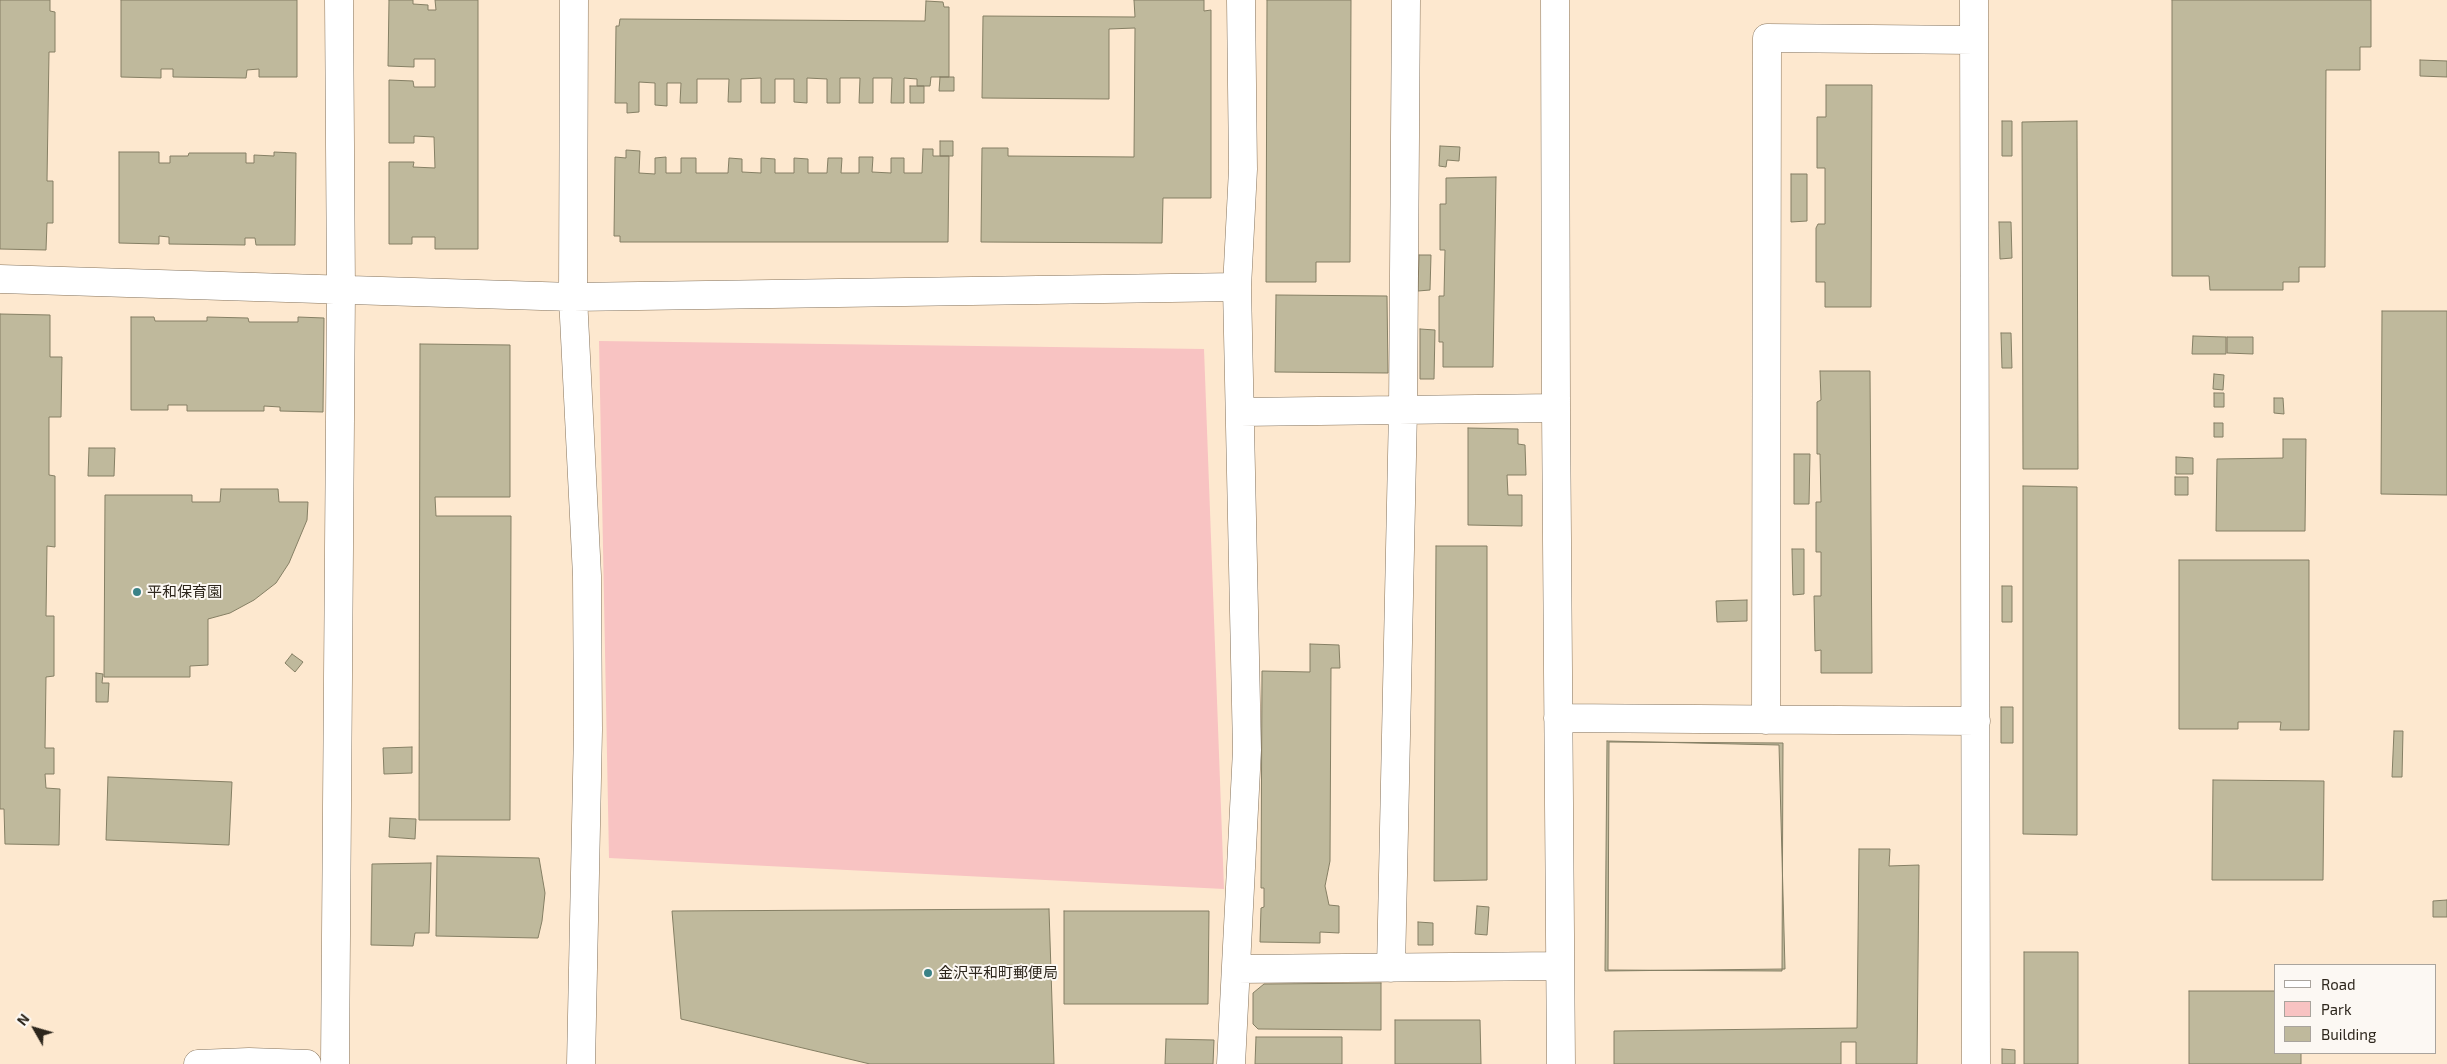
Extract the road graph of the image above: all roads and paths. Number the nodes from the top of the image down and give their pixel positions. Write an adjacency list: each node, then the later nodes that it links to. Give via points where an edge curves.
1 (339, 0): 10 (street)
2 (574, 0): 11 (street)
3 (1240, 0): 9 (street, via 1243,169)
4 (1406, 0): 13 (street)
5 (1555, 0): 12 (street)
6 (1974, 0): 7 (street)
7 (1974, 40): 16 (street, via 1767,38); 17 (street)
8 (0, 279): 10 (street)
9 (1237, 287): 11 (street); 14 (street)
10 (341, 290): 11 (street); 23 (street)
11 (573, 297): 24 (street, via 587,576 588,730)
12 (1556, 408): 13 (street); 15 (street)
13 (1403, 410): 14 (street); 19 (street)
14 (1240, 412): 20 (street, via 1247,750)
15 (1558, 718): 16 (street); 18 (street)
16 (1766, 720): 17 (street)
17 (1976, 721): 27 (street)
18 (1560, 966): 19 (street); 26 (street)
19 (1391, 968): 20 (street)
20 (1237, 969): 25 (street)
21 (198, 1064): 22 (street)
22 (307, 1064)
23 (335, 1064)
24 (581, 1064)
25 (1231, 1064)
26 (1561, 1064)
27 (1976, 1064)

